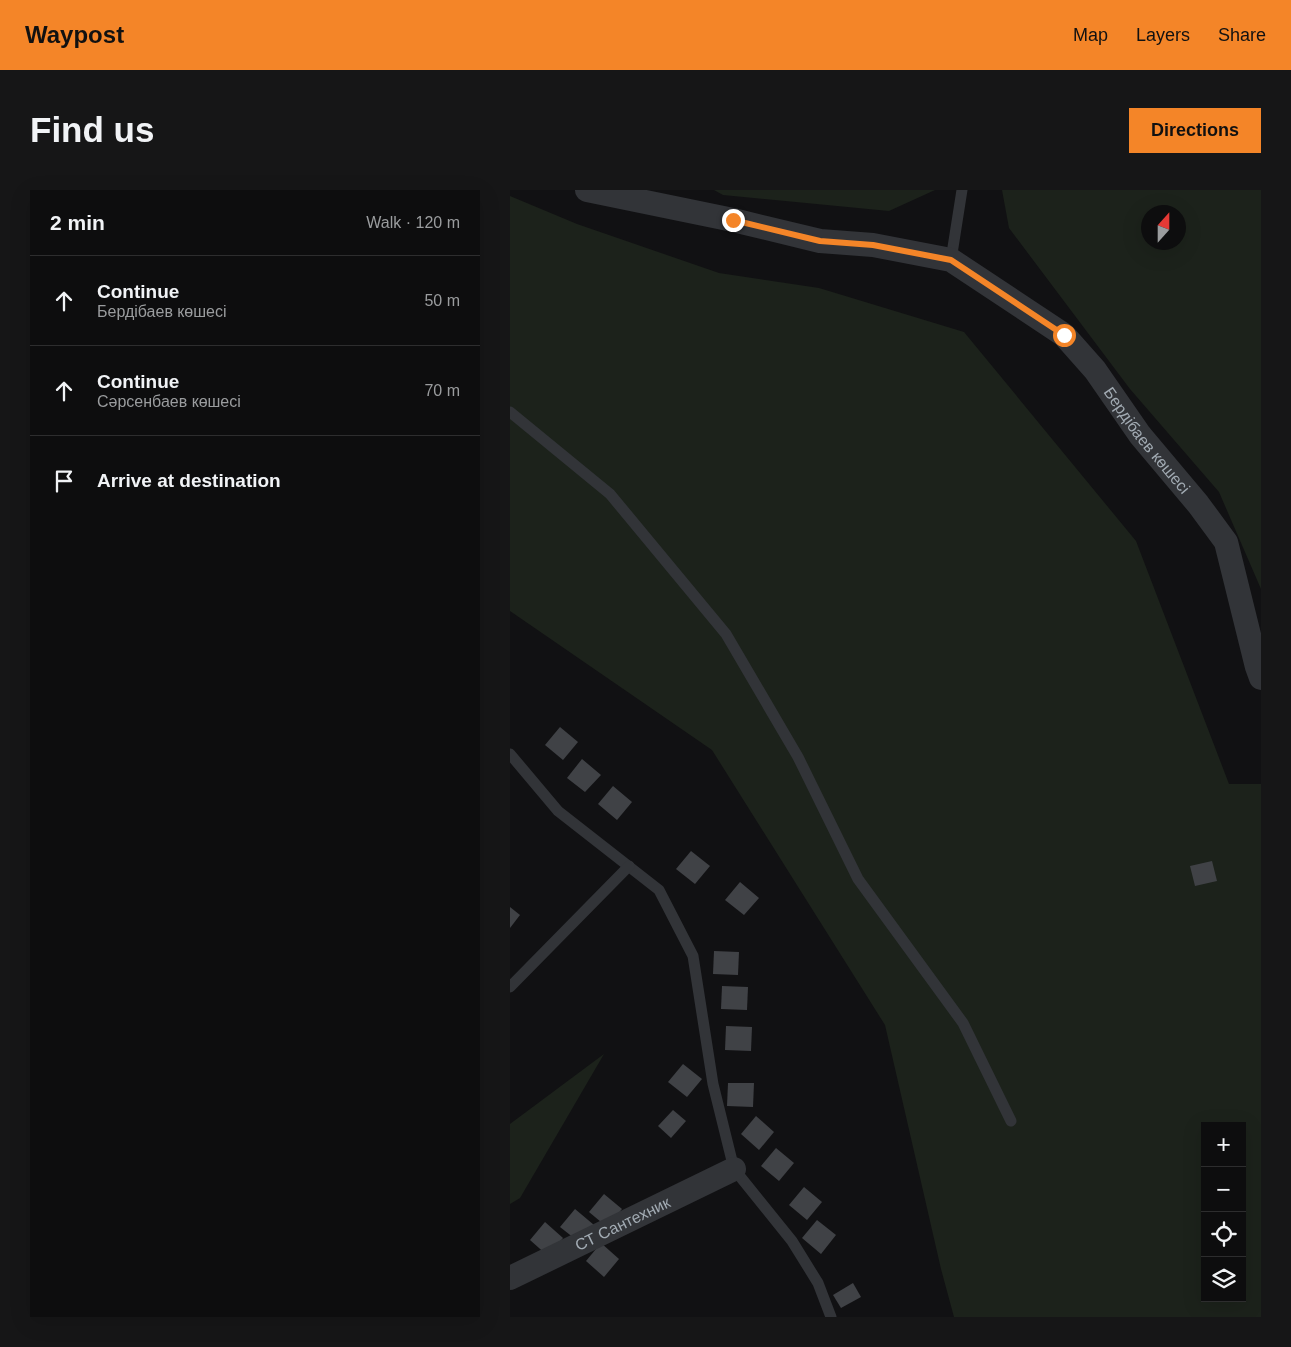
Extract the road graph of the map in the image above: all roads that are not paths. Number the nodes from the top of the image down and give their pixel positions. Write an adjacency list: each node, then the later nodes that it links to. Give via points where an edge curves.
1 (587, 190): 3 (street, via 820,241 873,245)
2 (962, 190): 3 (lane)
3 (951, 260): 5 (street, Бердібаев көшесі, via 1064,335 1095,370 1140,435 1198,504 1226,542)
4 (510, 412): 9 (lane, via 610,494 726,634 798,757 858,879 963,1024)
5 (1261, 678)
6 (510, 754): 7 (lane, via 558,811)
7 (628, 866): 8 (lane); 10 (lane, via 659,890 693,956 714,1084)
8 (510, 987)
9 (1011, 1121)
10 (734, 1169): 11 (street, СТ Сантехник); 12 (lane, via 792,1241 818,1283)
11 (510, 1278)
12 (831, 1317)

